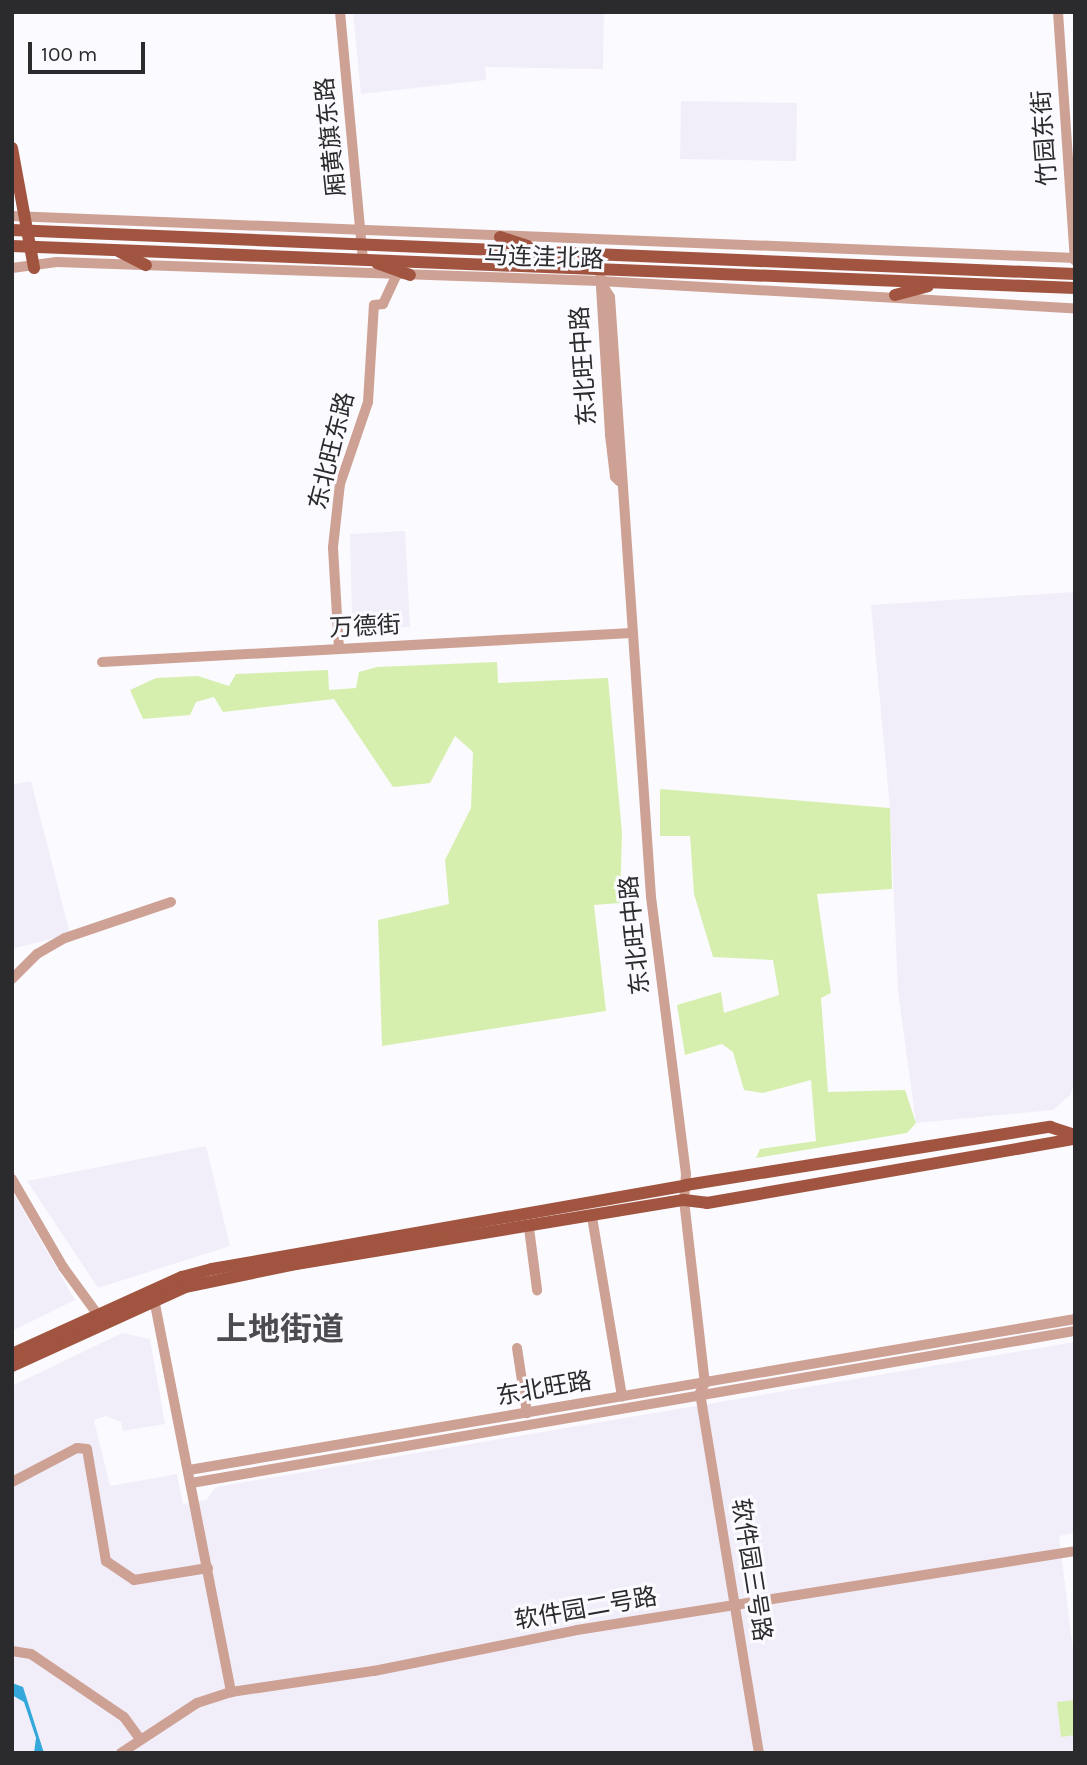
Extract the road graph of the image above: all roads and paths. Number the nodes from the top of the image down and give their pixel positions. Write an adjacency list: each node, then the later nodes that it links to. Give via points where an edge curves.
1 (340, 12): 7 (street, 厢黄旗东路)
2 (1058, 12): 13 (street, 竹园东街)
3 (12, 148): 4 (main road)
4 (22, 221): 5 (main road, 马连洼北路); 7 (main road, 马连洼北路); 9 (main road)
5 (12, 230)
6 (499, 237): 7 (street, 马连洼北路); 11 (main road); 13 (street, 马连洼北路)
7 (362, 238): 11 (main road, 马连洼北路); 12 (street, 厢黄旗东路)
8 (12, 246): 9 (main road, 马连洼北路)
9 (31, 246): 10 (main road, 马连洼北路); 17 (main road)
10 (113, 249): 12 (main road, 马连洼北路); 15 (main road)
11 (545, 252): 14 (main road, 马连洼北路)
12 (363, 258): 14 (main road, 马连洼北路); 18 (main road)
13 (1075, 259)
14 (599, 261): 19 (main road, 马连洼北路); 20 (street, 东北旺中路); 21 (main road, 马连洼北路)
15 (146, 265): 17 (street, 马连洼北路, via 57,262); 18 (street, 马连洼北路)
16 (12, 268): 17 (street, 马连洼北路)
17 (34, 268)
18 (403, 274): 20 (street, 马连洼北路); 26 (street, 东北旺东路, via 383,304 374,305 368,402 340,484 333,547)
19 (1075, 274)
20 (600, 281): 23 (street, 马连洼北路); 25 (street, 东北旺中路, via 610,435 615,477 620,481)
21 (942, 283): 22 (main road, 马连洼北路); 23 (main road)
22 (1075, 288)
23 (895, 295): 24 (street, 马连洼北路, via 974,306)
24 (1075, 308)
25 (631, 633): 26 (street, 万德街); 32 (street, 东北旺中路, via 651,897)
26 (340, 649): 27 (street, 万德街)
27 (102, 662)
28 (171, 902): 29 (street, via 65,938 37,954)
29 (12, 979)
30 (1075, 1137): 32 (main road, via 1050,1127); 33 (main road, via 707,1203)
31 (12, 1179): 38 (street, via 63,1267)
32 (685, 1185): 33 (street, 东北旺中路); 37 (main road, via 212,1269)
33 (684, 1200): 34 (main road); 44 (street, 东北旺中路)
34 (592, 1217): 35 (main road); 46 (street)
35 (529, 1228): 36 (street); 37 (main road, via 296,1264)
36 (537, 1290)
37 (154, 1296): 38 (main road); 43 (main road); 48 (street)
38 (98, 1315): 42 (main road)
39 (1075, 1319): 44 (street, 东北旺路)
40 (1075, 1331): 45 (street, 东北旺路)
41 (517, 1348): 47 (street)
42 (12, 1354)
43 (12, 1366)
44 (705, 1383): 45 (street); 46 (street, 东北旺路)
45 (701, 1394): 50 (street, 东北旺路); 53 (street, 软件园三号路)
46 (622, 1397): 47 (street, 东北旺路)
47 (527, 1413): 48 (street, 东北旺路)
48 (189, 1470): 50 (street)
49 (12, 1482): 52 (street, via 77,1448 87,1449 106,1561 134,1580)
50 (191, 1483): 52 (street)
51 (1075, 1551): 53 (street, 软件园二号路)
52 (208, 1568): 55 (street)
53 (735, 1604): 55 (street, 软件园二号路, via 374,1671); 58 (street, 软件园三号路)
54 (12, 1651): 56 (street, via 31,1654 124,1717)
55 (231, 1692): 56 (street, 软件园二号路, via 197,1703)
56 (139, 1738): 57 (street, 软件园二号路)
57 (121, 1753)
58 (759, 1753)

